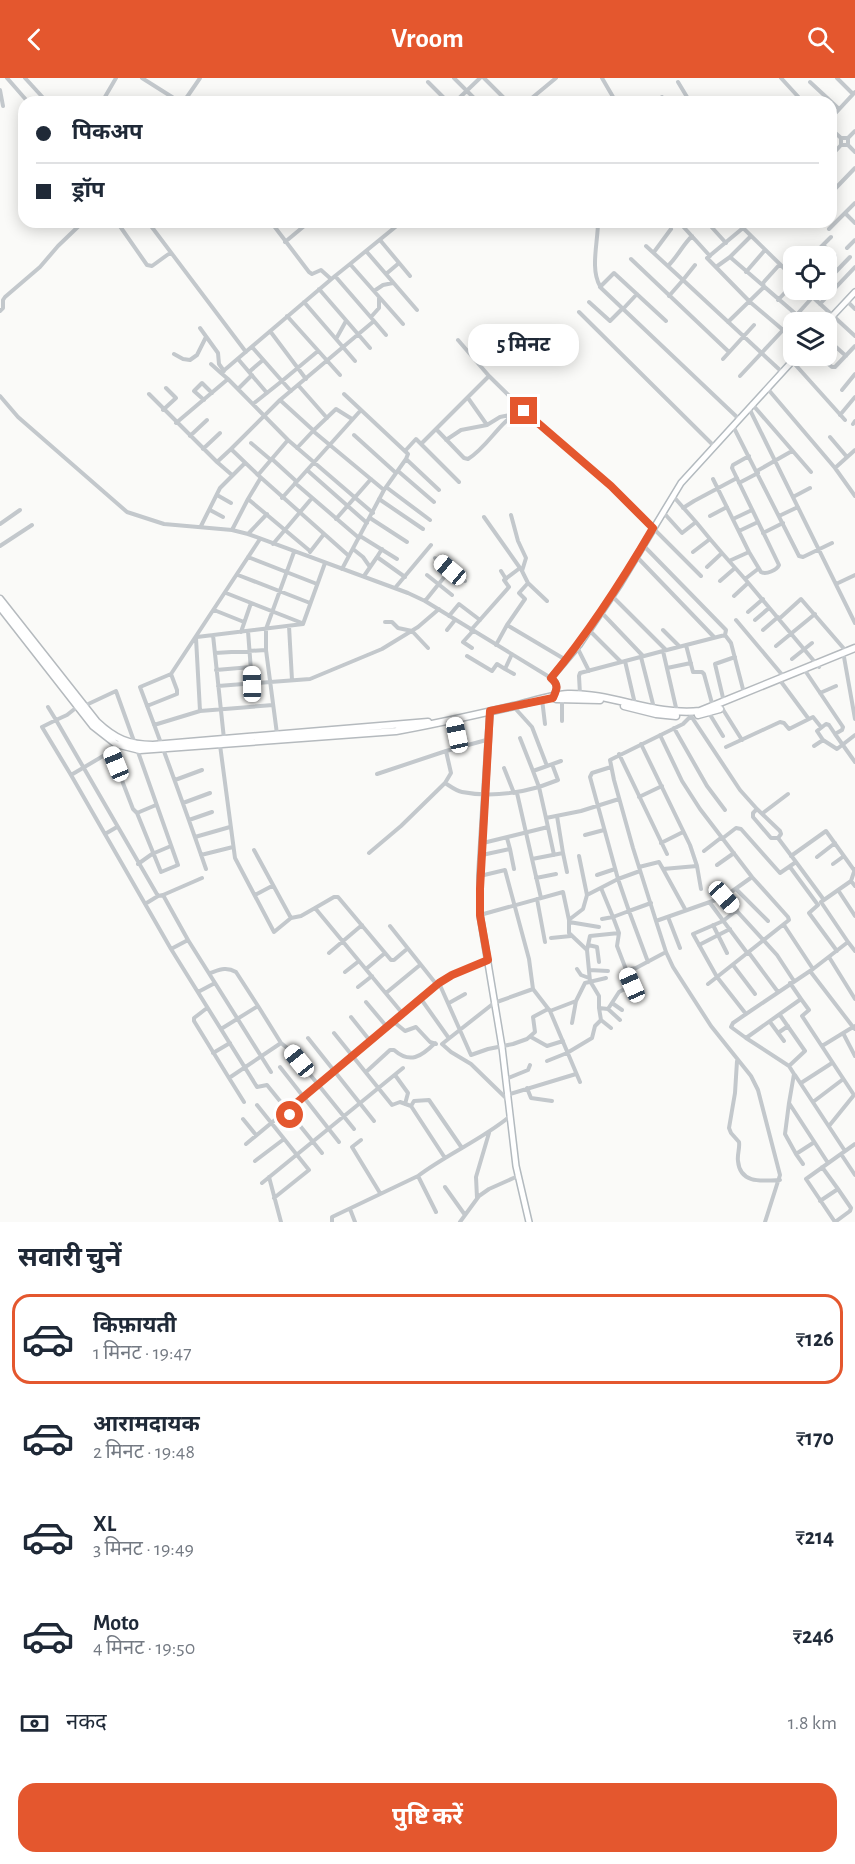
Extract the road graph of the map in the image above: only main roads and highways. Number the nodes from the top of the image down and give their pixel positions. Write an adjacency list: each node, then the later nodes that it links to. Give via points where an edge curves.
1 (855, 292): 2 (main road)
2 (837, 312)
3 (787, 366): 9 (main road, via 681,483 612,596 551,678 557,688)
4 (0, 599): 11 (main road)
5 (0, 607): 11 (main road)
6 (855, 650): 7 (main road)
7 (817, 666): 8 (main road); 8 (main road)
8 (783, 680): 10 (main road); 10 (main road)
9 (553, 698): 12 (main road); 13 (main road, via 606,701 656,714); 13 (main road, via 607,698)
10 (723, 705): 13 (main road)
11 (81, 706): 16 (main road, via 108,733); 16 (main road, via 93,726 106,736 121,746)
12 (490, 711): 14 (main road); 17 (main road, via 480,915 518,1176)
13 (691, 714)
14 (467, 716): 15 (main road); 15 (main road, via 396,731)
15 (277, 737): 16 (main road)
16 (136, 747)
17 (529, 1222)

